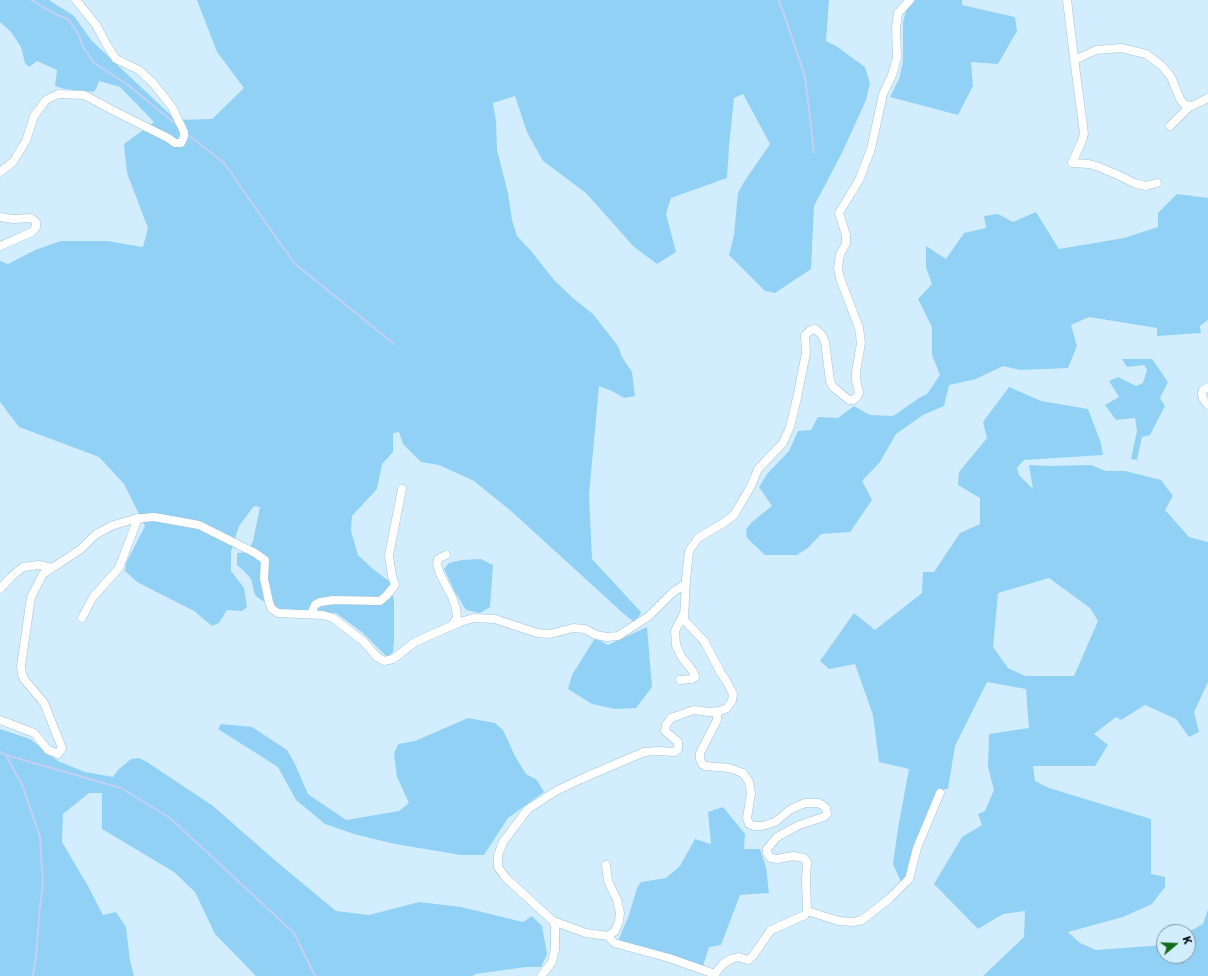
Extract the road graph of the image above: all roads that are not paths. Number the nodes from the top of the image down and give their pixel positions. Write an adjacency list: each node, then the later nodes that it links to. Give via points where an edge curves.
1 (76, 0): 8 (street, via 96,24 116,60 139,70 172,107 184,137 181,143 175,143 84,95 58,94 46,100 34,116 26,141 13,162)
2 (910, 0): 18 (street, via 898,13 896,58 892,75 883,94 871,149 859,180 839,213 846,244 840,254 838,268 859,328 861,343 856,372 859,393 853,400 849,400 833,387 822,335 815,329 805,335 806,353 797,398 783,443 758,469 734,515 694,542 690,552)
3 (1067, 0): 4 (street)
4 (1074, 58): 6 (street, via 1096,50 1121,48 1146,54 1162,66 1171,77 1180,99 1185,105); 9 (street, via 1084,134 1072,163 1099,167 1146,186)
5 (1208, 98): 6 (street)
6 (1190, 106): 7 (street)
7 (1170, 126)
8 (0, 172)
9 (1157, 183)
10 (0, 217): 11 (street, via 30,218 36,222 32,232)
11 (0, 246)
12 (1208, 387): 13 (street, via 1202,393 1203,400)
13 (1208, 405)
14 (402, 489): 21 (street, via 389,555 395,585 380,601 320,602 314,605)
15 (138, 518): 17 (street, via 111,526 95,535 81,549); 21 (street, via 154,517 199,525 238,544 265,560 264,579 272,609 278,613); 22 (street, via 119,568 92,597)
16 (446, 555): 23 (street, via 438,559 437,564 456,608 457,618)
17 (52, 568): 19 (street, via 39,565 24,567); 26 (street, via 43,574 31,598 21,666 24,679 44,703 62,748 58,754 48,750 34,733)
18 (686, 584): 20 (street); 23 (street, via 672,593 649,616 618,636 607,637 573,628 550,634 537,633 495,619 474,618)
19 (0, 589)
20 (684, 613): 24 (street, via 675,631 676,645 695,677); 25 (street, via 684,620 704,642 733,694 727,708)
21 (311, 614): 23 (street, via 333,618 384,661 393,659 415,642)
22 (82, 618)
23 (453, 624)
24 (680, 680)
25 (717, 711): 29 (street, via 717,720 700,753 700,759 706,766 730,768 743,773 749,782 751,793 746,818 749,824 762,826 775,822 805,803 819,803 826,808 827,814 824,817 777,837 767,849 771,858 793,856 804,858 807,862); 30 (street, via 694,710 671,718 665,731 678,742 678,749 674,752 644,752 556,791 528,809 503,842 498,855 498,867 506,878)
26 (0, 720)
27 (940, 793): 29 (street, via 917,848 909,879 890,898 862,920 853,922 839,921)
28 (606, 865): 31 (street, via 608,881 620,913 615,931)
29 (807, 911): 32 (street, via 805,915 771,930 748,960 738,957 731,959)
30 (553, 921): 31 (street, via 586,933); 33 (street, via 555,950 552,962)
31 (608, 936): 32 (street, via 614,943 669,958)
32 (714, 975)
33 (541, 976)

